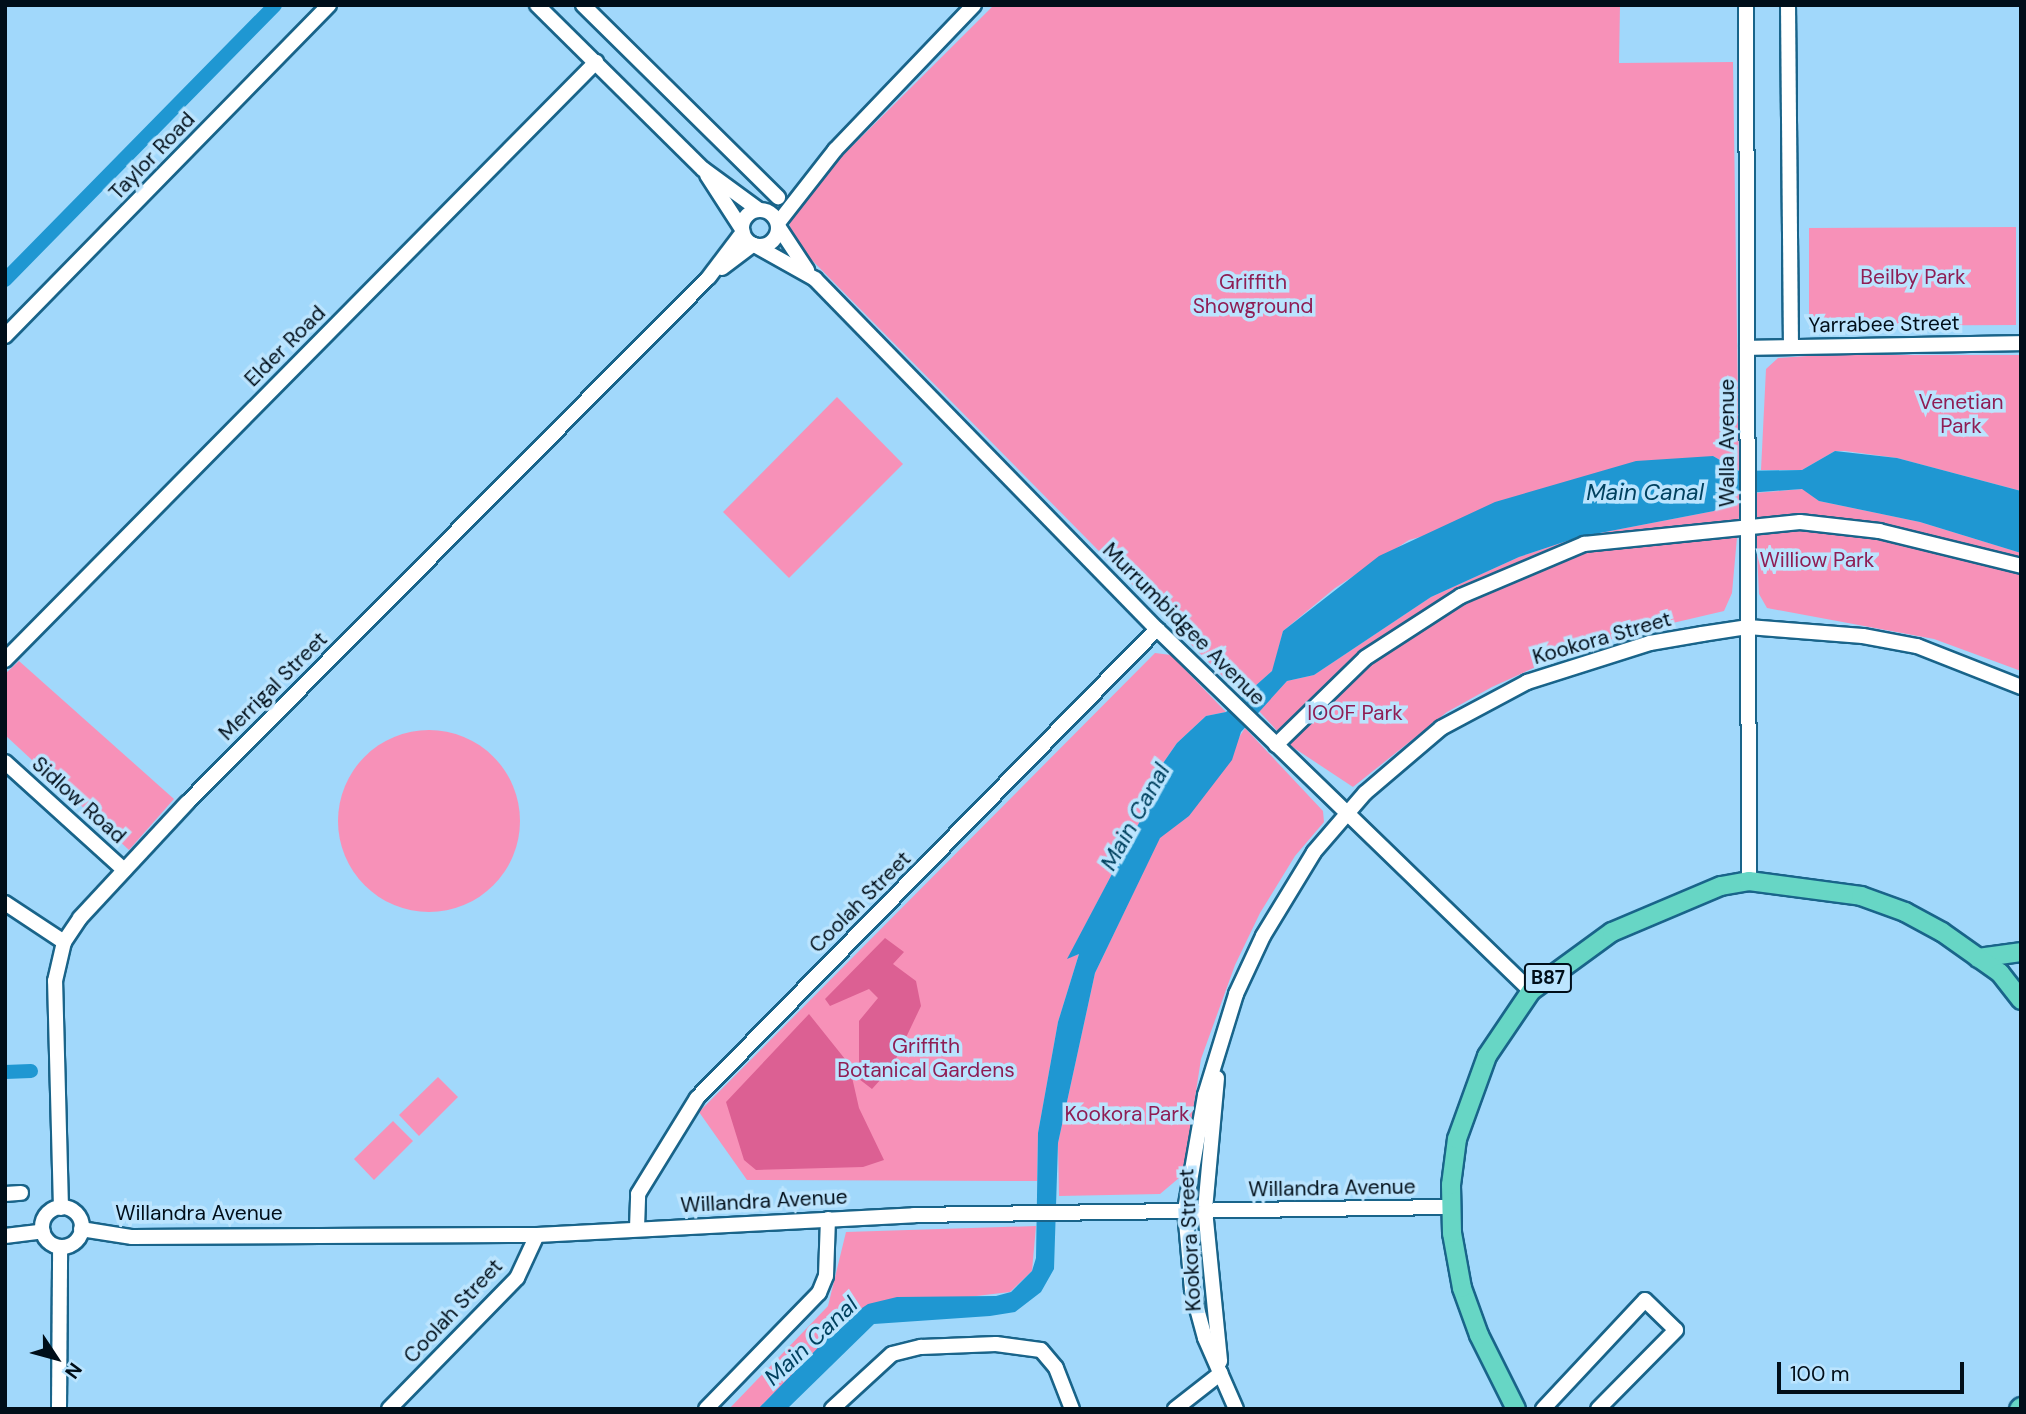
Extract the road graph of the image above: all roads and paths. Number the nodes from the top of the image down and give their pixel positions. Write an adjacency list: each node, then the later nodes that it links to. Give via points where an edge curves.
1 (329, 5): 17 (street, Taylor Road)
2 (537, 5): 7 (street)
3 (583, 5): 10 (street)
4 (1746, 5): 20 (street, Walla Avenue)
5 (1788, 5): 19 (street)
6 (966, 8): 8 (street)
7 (596, 62): 9 (street); 25 (street, Elder Road)
8 (835, 150): 10 (street); 12 (street)
9 (703, 169): 11 (street); 13 (street)
10 (778, 197): 11 (street)
11 (761, 210): 12 (street); 13 (street, via 745,218)
12 (778, 225): 14 (street, via 772,242); 16 (street, Murrumbidgee Avenue)
13 (742, 231): 14 (street); 15 (street, Merrigal Street)
14 (755, 245): 15 (street, Merrigal Street); 16 (street, Murrumbidgee Avenue)
15 (709, 277): 30 (street, Merrigal Street)
16 (815, 279): 24 (street, Murrumbidgee Avenue)
17 (5, 336)
18 (2021, 343): 19 (street, Yarrabee Street)
19 (1791, 346): 20 (street, Yarrabee Street)
20 (1747, 348): 21 (street, Walla Avenue)
21 (1748, 527): 22 (street, via 1800,522 1879,531); 23 (street, Walla Avenue); 27 (street, via 1584,544 1461,596 1365,658)
22 (2021, 566)
23 (1748, 627): 26 (street, Kookora Street, via 1827,631 1917,646); 29 (street, Kookora Street, via 1650,643 1527,682 1441,728); 31 (street, Walla Avenue)
24 (1157, 629): 27 (street, Murrumbidgee Avenue); 46 (street, Coolah Street, via 696,1098 638,1194)
25 (5, 660)
26 (2021, 687)
27 (1276, 745): 29 (street, Murrumbidgee Avenue)
28 (5, 762): 30 (street, Sidlow Road)
29 (1345, 813): 36 (street, Murrumbidgee Avenue); 38 (street, Kookora Street, via 1286,894 1251,958)
30 (124, 870): 33 (street, Merrigal Street)
31 (1749, 881): 35 (main road, B87, via 1861,896 1905,912); 36 (main road, B87, via 1695,896 1612,932)
32 (5, 903): 33 (street)
33 (64, 942): 42 (street, Merrigal Street, via 55,981)
34 (2021, 952): 35 (main road)
35 (1978, 957): 37 (main road, B87, via 2000,973)
36 (1531, 991): 41 (main road, B87, via 1487,1056 1466,1111 1454,1158)
37 (2021, 1000)
38 (1227, 1022): 43 (street, Kookora Street, via 1205,1095); 44 (street, Kookora Street, via 1207,1160)
39 (21, 1193): 40 (street)
40 (5, 1194)
41 (1450, 1207): 44 (street, Willandra Avenue); 60 (main road, B87, via 1456,1262 1470,1313)
42 (61, 1208): 47 (street, via 76,1214); 48 (street, via 47,1215)
43 (1185, 1210): 44 (street, Willandra Avenue); 45 (street, Willandra Avenue); 52 (street, Kookora Street, via 1192,1290 1205,1338)
44 (1205, 1210): 52 (street, Kookora Street)
45 (828, 1219): 46 (street, Willandra Avenue); 55 (street, via 826,1276 819,1293)
46 (637, 1228): 49 (street, Willandra Avenue)
47 (81, 1229): 49 (street, Willandra Avenue, via 132,1237); 51 (street, via 75,1242)
48 (43, 1231): 50 (street); 51 (street, via 49,1242)
49 (537, 1235): 54 (street, Coolah Street, via 517,1278)
50 (5, 1236)
51 (60, 1247): 53 (street)
52 (1221, 1373): 58 (street); 59 (street, Kookora Street)
53 (59, 1409)
54 (389, 1409)
55 (706, 1409)
56 (832, 1409): 57 (street, via 892,1354 921,1347 996,1345 1041,1350 1056,1368)
57 (1072, 1409)
58 (1175, 1409)
59 (1236, 1409)
60 (1516, 1409)
61 (1543, 1409): 62 (street, via 1645,1300 1676,1330)
62 (1598, 1409)

